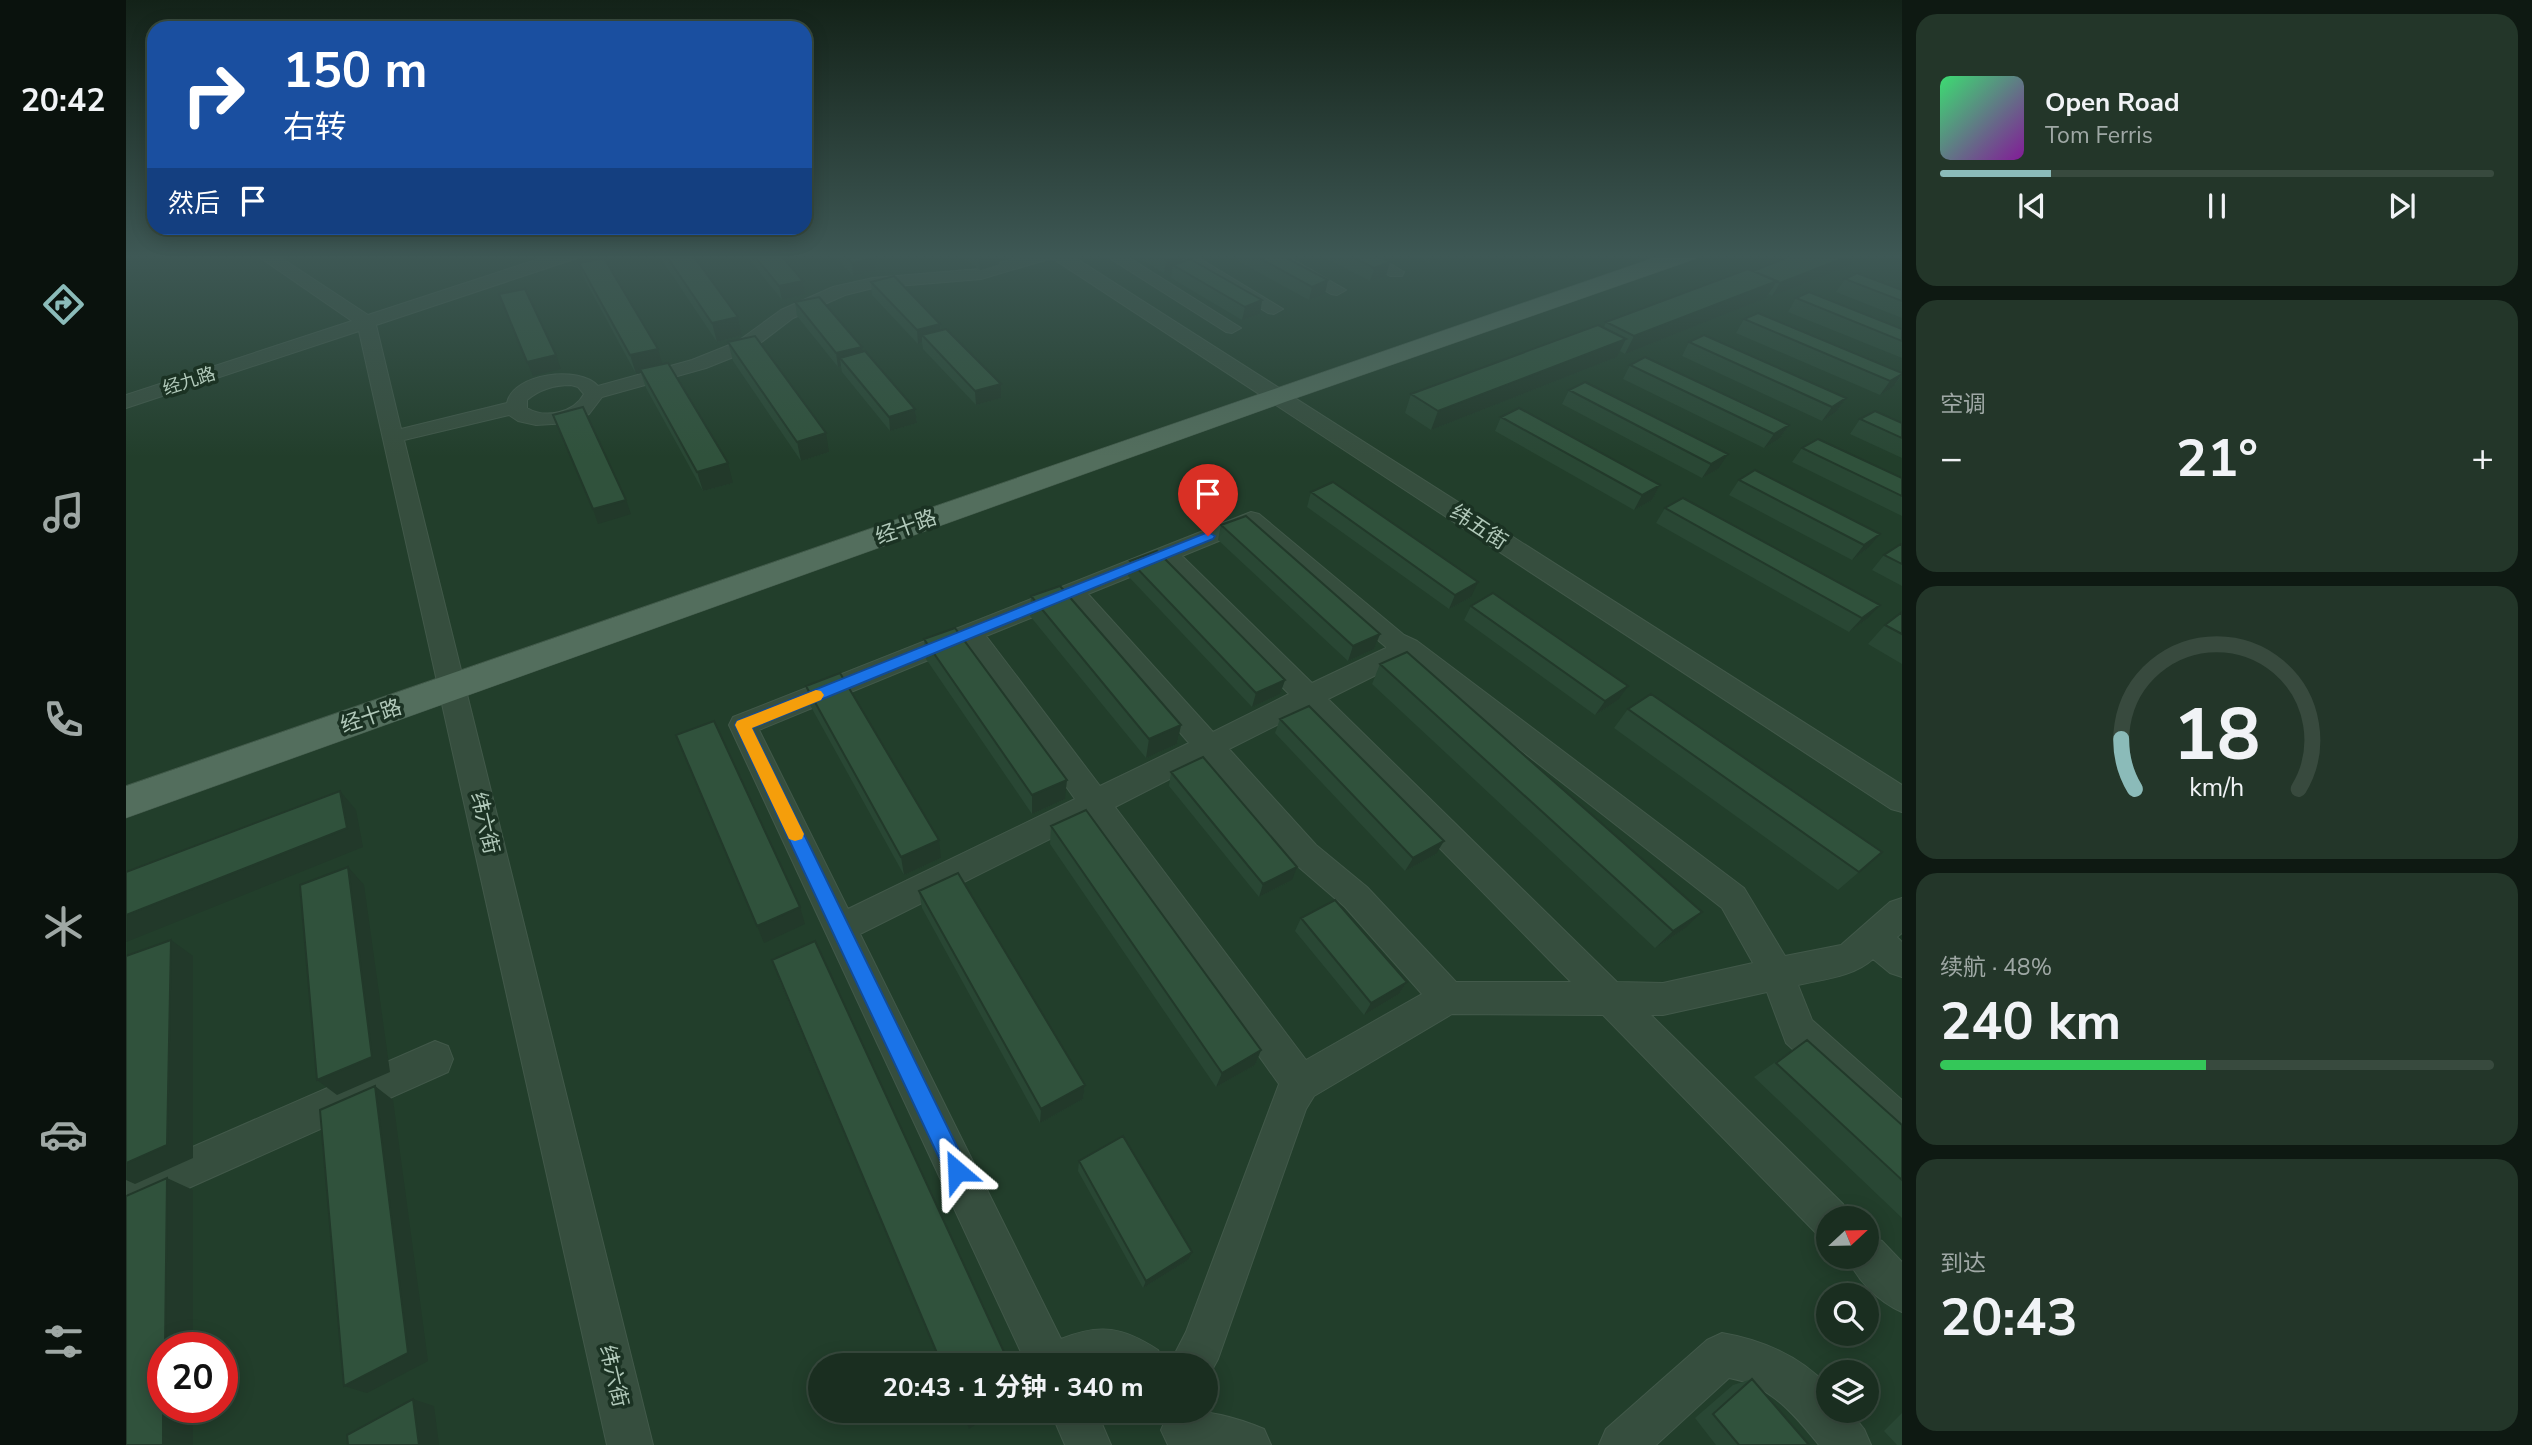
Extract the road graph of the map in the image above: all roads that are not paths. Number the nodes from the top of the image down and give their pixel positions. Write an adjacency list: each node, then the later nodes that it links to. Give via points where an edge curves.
1 (777, 321): 7 (street, via 744,346 699,364)
2 (1160, 321): 8 (street, 纬五街)
3 (1220, 321): 6 (street)
4 (1491, 321): 8 (main road, 经十路)
5 (366, 322): 9 (street, 经九路); 11 (street, 纬六街)
6 (1231, 328)
7 (594, 393): 10 (street, via 587,406 557,419 526,417); 10 (street, via 585,383 556,380 526,390)
8 (1276, 396): 16 (main road, 经十路); 17 (street, 纬五街)
9 (126, 402)
10 (515, 407): 11 (street)
11 (393, 437): 16 (street, 纬六街)
12 (1166, 554): 13 (street); 15 (street, via 1251,519); 29 (street)
13 (1072, 592): 14 (street); 24 (street, via 1305,854 1356,897)
14 (970, 633): 20 (street, via 743,725); 26 (street)
15 (1408, 648): 20 (street); 23 (street, via 1733,898)
16 (453, 687): 18 (main road, 经十路); 38 (street, 纬六街)
17 (1902, 800)
18 (126, 802)
19 (1902, 912): 21 (street)
20 (841, 928): 32 (street)
21 (1872, 938): 22 (street); 23 (street, via 1850,958)
22 (1902, 962)
23 (1777, 974): 24 (street, via 1663,999); 27 (street, via 1799,1031)
24 (1448, 998): 26 (street)
25 (435, 1059): 28 (street)
26 (1301, 1083): 35 (street, via 1291,1099)
27 (1902, 1125)
28 (126, 1196)
29 (1817, 1206)
30 (1880, 1269): 31 (street)
31 (1902, 1291)
32 (1046, 1353)
33 (1076, 1353): 34 (street, via 1106,1349)
34 (1120, 1353)
35 (1198, 1353)
36 (1078, 1423): 39 (street)
37 (1182, 1428): 40 (street)
38 (630, 1445)
39 (1088, 1445)
40 (1248, 1445)
41 (1622, 1445): 42 (street, via 1722,1355 1747,1358 1777,1370 1806,1394)
42 (1848, 1445)

